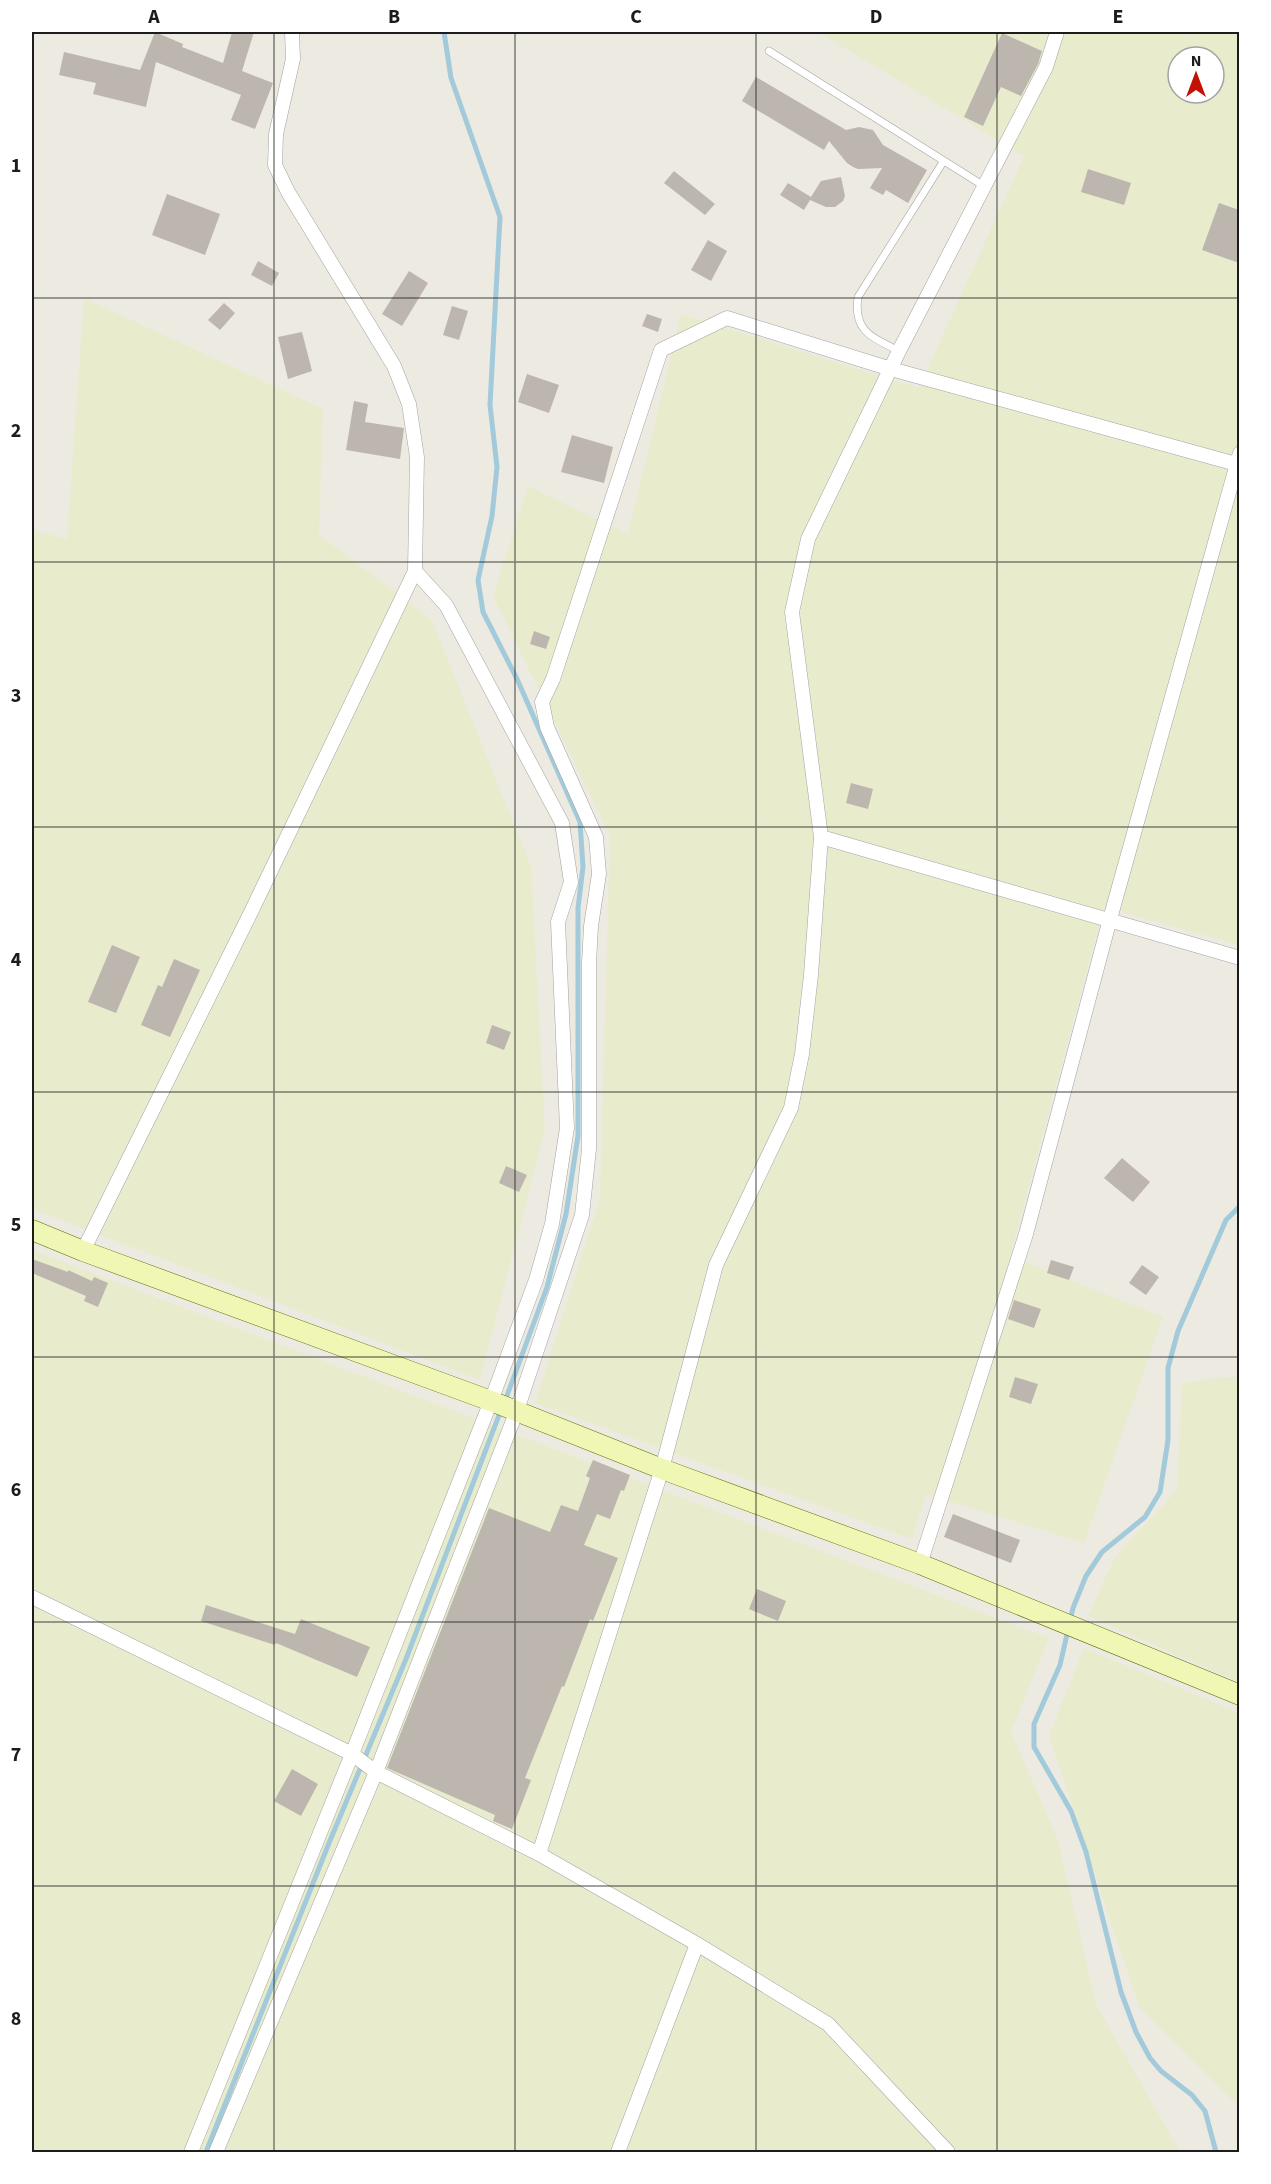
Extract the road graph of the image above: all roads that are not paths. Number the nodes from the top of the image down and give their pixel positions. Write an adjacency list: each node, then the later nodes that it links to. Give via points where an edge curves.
1 (292, 32): 9 (street, via 293,59 276,134 275,165 394,366 409,404 417,457)
2 (1056, 32): 5 (street, via 1046,67)
3 (769, 51): 4 (lane)
4 (943, 162): 5 (lane); 6 (lane, via 858,297 858,323 873,337)
5 (984, 186): 6 (street)
6 (899, 351): 7 (street)
7 (891, 369): 8 (street); 10 (street, via 808,539 792,612); 16 (street, via 727,318 661,350 542,702 547,727 596,837 598,874 589,963 589,1149 582,1215)
8 (1238, 461): 11 (street)
9 (415, 571): 14 (street); 15 (street, via 446,606 562,823 571,882 558,922 567,1128 554,1214 536,1280)
10 (821, 837): 11 (street); 17 (street, via 811,975 791,1108 716,1265)
11 (1110, 919): 12 (street); 18 (street, via 1026,1233)
12 (1239, 958)
13 (32, 1230): 14 (street)
14 (83, 1251): 15 (street)
15 (491, 1401): 16 (street); 21 (street)
16 (516, 1413): 17 (street); 22 (street)
17 (662, 1468): 18 (street); 23 (street)
18 (920, 1564): 20 (street)
19 (32, 1597): 21 (street)
20 (1239, 1695)
21 (352, 1754): 22 (street); 25 (street)
22 (376, 1772): 23 (street); 26 (street)
23 (539, 1854): 24 (street)
24 (697, 1944): 27 (street); 28 (street, via 828,2024)
25 (191, 2152)
26 (216, 2152)
27 (618, 2152)
28 (948, 2152)

